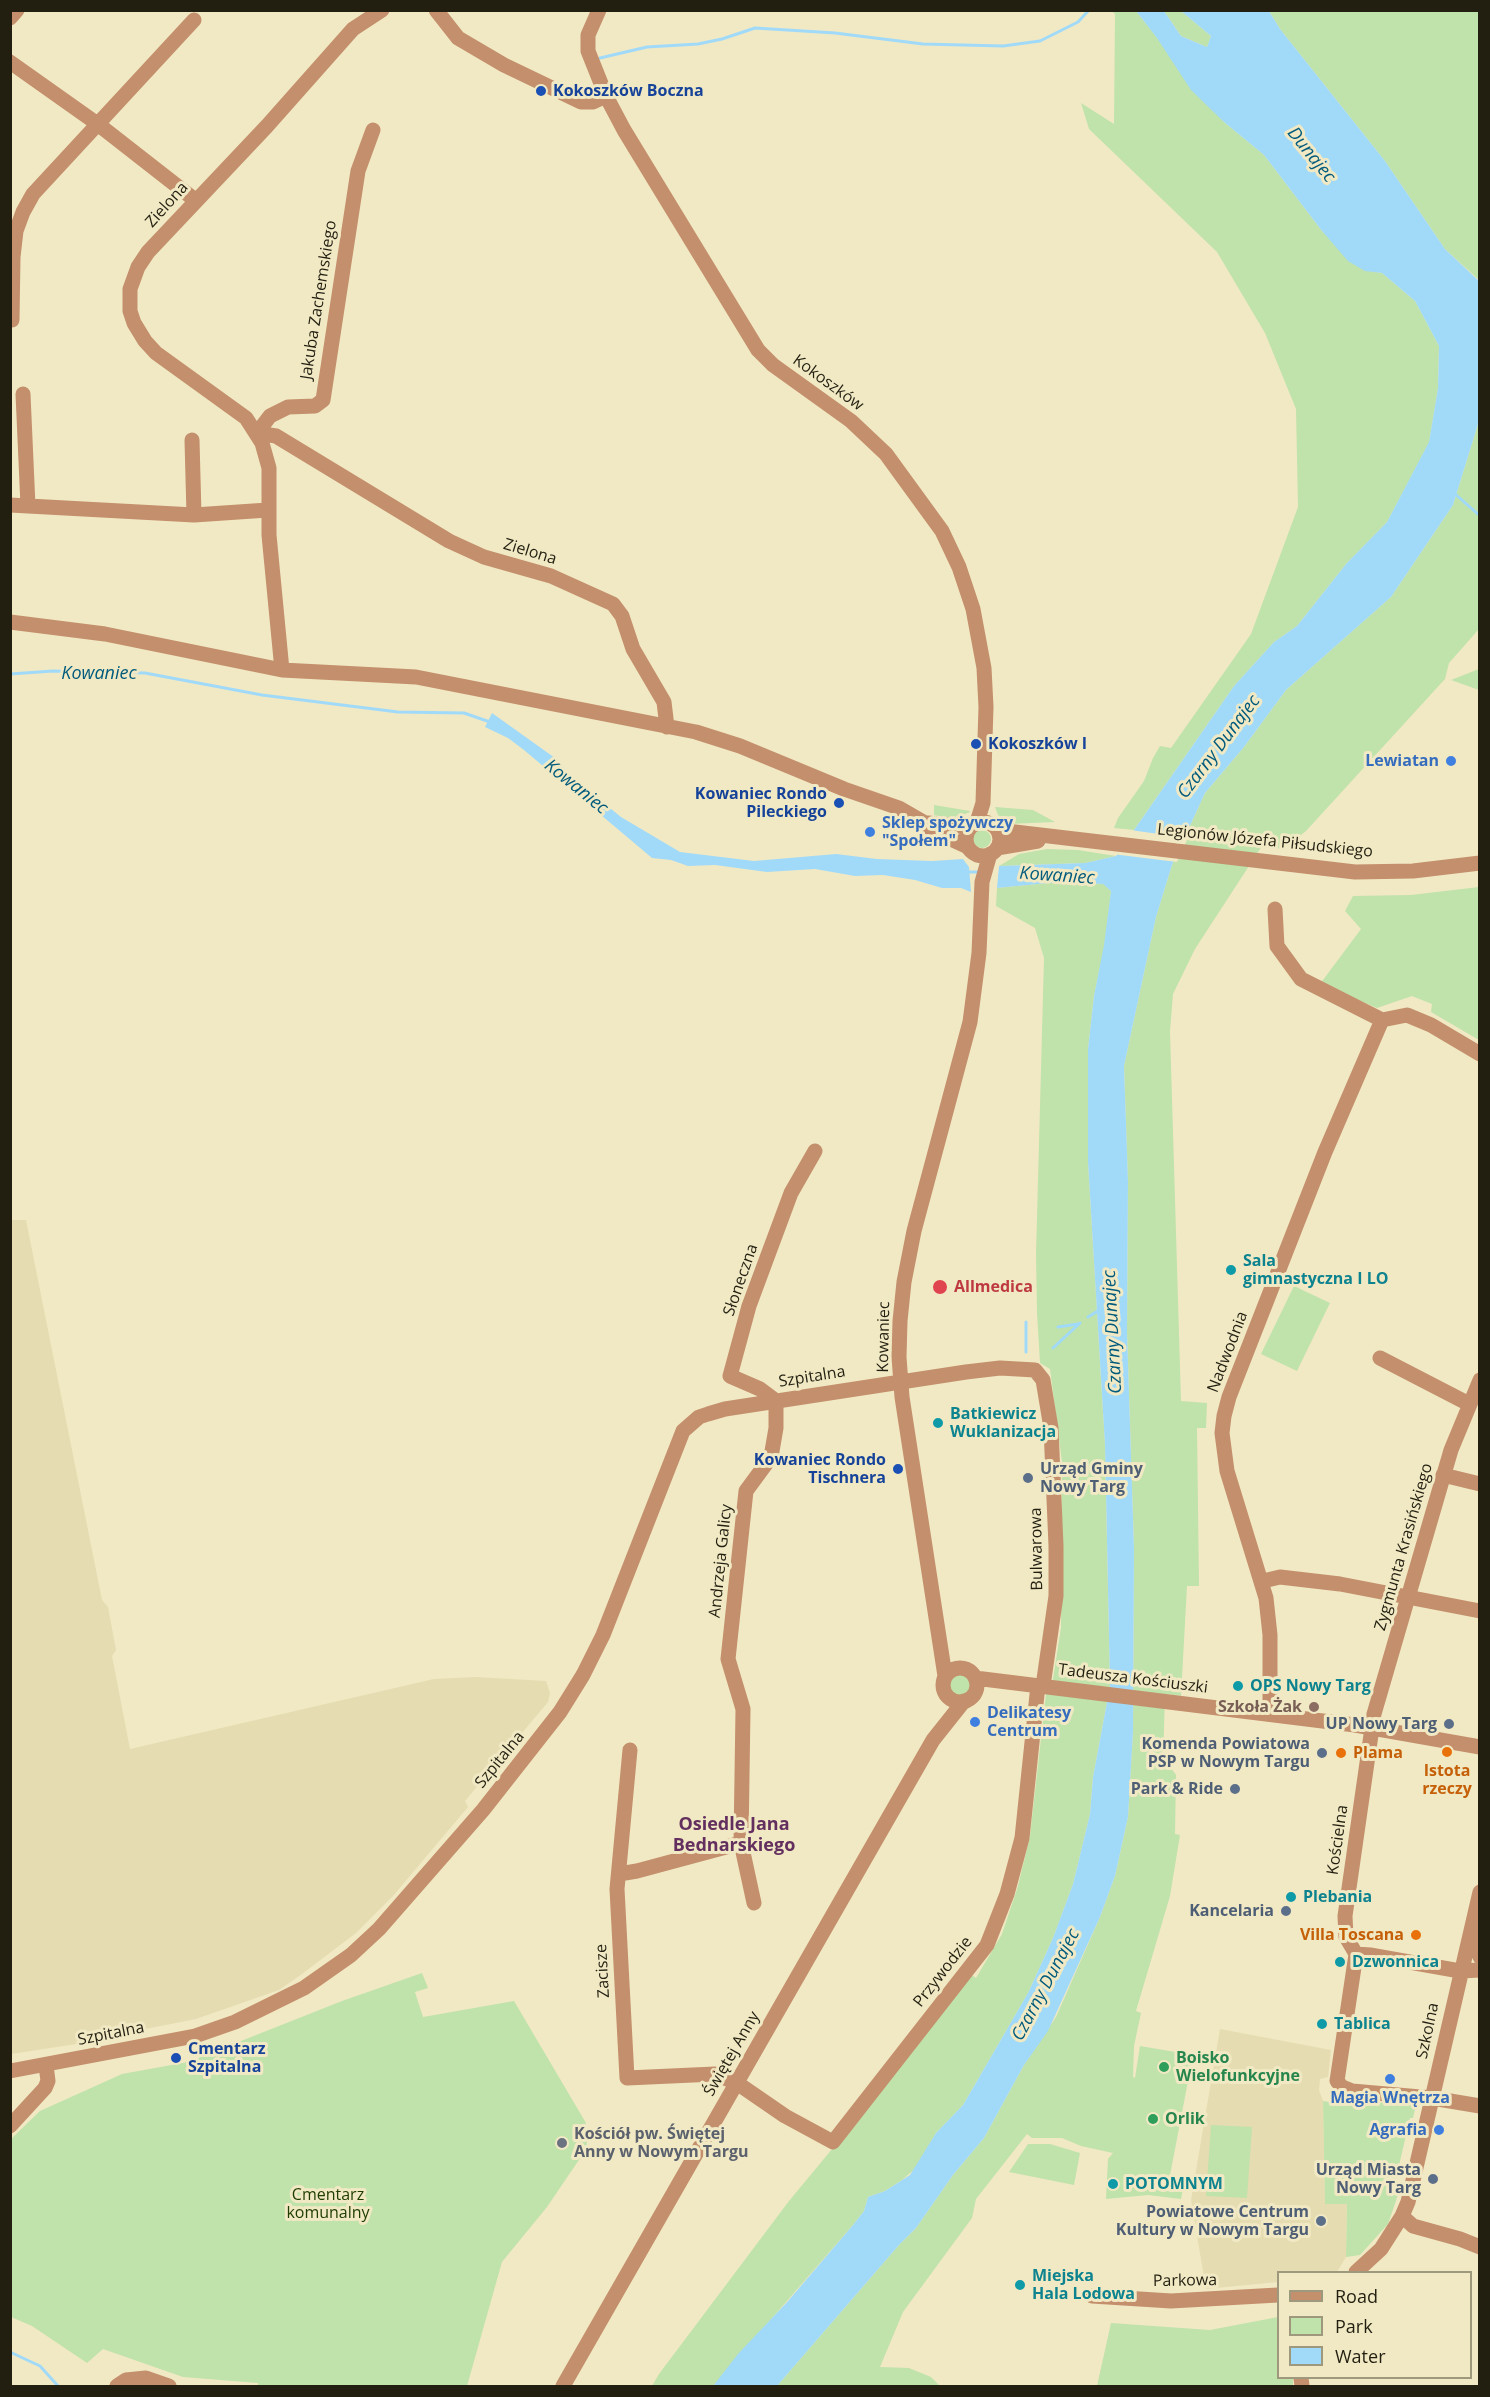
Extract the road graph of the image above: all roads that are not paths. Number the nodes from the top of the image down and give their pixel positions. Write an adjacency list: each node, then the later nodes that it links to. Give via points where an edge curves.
1 (17, 10): 5 (street)
2 (382, 10): 11 (street, Zielona, via 353,29)
3 (436, 10): 8 (street, via 458,38 504,65 581,102)
4 (599, 10): 8 (street, Kokoszków, via 588,35 588,51)
5 (10, 18)
6 (194, 20): 9 (street)
7 (10, 62): 9 (street)
8 (606, 96): 24 (street, Kokoszków, via 758,350 772,365 870,437 910,484 942,531 967,589 983,657)
9 (99, 125): 11 (street); 12 (street, via 33,194 23,212 13,256)
10 (373, 130): 14 (street, Jakuba Zachemskiego, via 358,171 322,400 315,406 288,407 270,416)
11 (195, 200): 14 (street, Zielona, via 142,260 130,289 130,311 139,333 156,353 233,407)
12 (12, 320)
13 (24, 394): 17 (street)
14 (257, 433): 18 (street, Zielona, via 267,454); 22 (street, Zielona, via 276,436 449,542 484,557 551,576 613,604 622,616 633,649 664,702)
15 (192, 440): 19 (street)
16 (10, 505): 17 (street)
17 (28, 506): 19 (street)
18 (268, 510): 19 (street); 21 (street, Zielona)
19 (194, 515)
20 (10, 622): 21 (street, via 105,634)
21 (282, 670): 22 (street, via 416,677)
22 (667, 727): 23 (street, via 740,746 899,808)
23 (925, 823): 24 (street); 26 (street)
24 (984, 826): 25 (street, Legionów Józefa Piłsudskiego); 26 (street, via 966,835); 27 (street, via 1000,839)
25 (1047, 838): 27 (street, Legionów Józefa Piłsudskiego); 28 (street, Legionów Józefa Piłsudskiego, via 1096,840 1338,871 1386,872)
26 (970, 850): 27 (street, via 981,856); 29 (street, Kowaniec)
27 (994, 851): 29 (street, Kowaniec)
28 (1479, 863)
29 (982, 882): 36 (street, Kowaniec, via 970,1022 906,1271 900,1321)
30 (1275, 909): 31 (street, via 1277,946 1301,979)
31 (1382, 1020): 32 (street, via 1407,1015); 41 (street, Nadwodnia, via 1325,1152 1224,1416 1227,1471)
32 (1479, 1054)
33 (815, 1151): 37 (street, Słoneczna, via 788,1203 749,1306 730,1376)
34 (1380, 1358): 38 (street)
35 (1479, 1380): 38 (street, Zygmunta Krasińskiego)
36 (901, 1383): 37 (street, Szpitalna); 44 (street, Kowaniec); 48 (street, Bulwarowa, via 1000,1368 1035,1370 1043,1380 1053,1452 1056,1596)
37 (776, 1401): 56 (street, Andrzeja Galicy, via 771,1457 746,1491 728,1659 743,1709); 65 (street, Szpitalna, via 708,1414 683,1431 584,1675 536,1745 379,1929 351,1955 318,1979 235,2022 195,2036)
38 (1469, 1404): 39 (street, Zygmunta Krasińskiego)
39 (1443, 1475): 40 (street); 42 (street, Zygmunta Krasińskiego)
40 (1479, 1484)
41 (1263, 1581): 42 (street, via 1280,1577); 51 (street, Nadwodnia, via 1270,1635)
42 (1408, 1597): 43 (street); 52 (street, Zygmunta Krasińskiego)
43 (1479, 1611)
44 (935, 1620): 45 (street, Kowaniec); 46 (street, Kowaniec)
45 (962, 1668): 46 (street); 47 (street)
46 (945, 1676): 49 (street)
47 (975, 1678): 48 (street, Tadeusza Kościuszki); 50 (street, via 977,1686)
48 (1039, 1686): 50 (street, Tadeusza Kościuszki); 51 (street, Tadeusza Kościuszki); 67 (street, Przywodzie, via 1022,1838 987,1945 833,2142 784,2116)
49 (946, 1695): 50 (street, via 954,1701); 53 (street, Świętej Anny)
50 (969, 1698): 53 (street, Świętej Anny)
51 (1270, 1714): 52 (street, Tadeusza Kościuszki)
52 (1372, 1727): 54 (street, Tadeusza Kościuszki); 61 (street, Kościelna, via 1345,1916 1346,1937)
53 (933, 1740): 67 (street, Świętej Anny)
54 (1479, 1747)
55 (630, 1750): 57 (street, Zacisze)
56 (741, 1843): 57 (street); 59 (street, Andrzeja Galicy)
57 (619, 1874): 67 (street, Zacisze, via 627,2078 715,2074)
58 (1479, 1892): 60 (street, Szkolna)
59 (754, 1903)
60 (1472, 1930): 62 (street); 64 (street, Szkolna)
61 (1363, 1954): 64 (street); 68 (street, Kościelna, via 1337,2081 1352,2091)
62 (1479, 1957)
63 (1479, 1970): 64 (street)
64 (1460, 1971): 68 (street, Szkolna)
65 (46, 2065): 66 (street, Szpitalna); 70 (street, via 45,2088)
66 (10, 2071)
67 (737, 2083): 78 (street, Świętej Anny)
68 (1432, 2098): 69 (street); 71 (street, Szkolna)
69 (1479, 2106)
70 (10, 2126)
71 (1402, 2216): 72 (street, via 1413,2226); 73 (street, Szkolna, via 1381,2249)
72 (1479, 2247)
73 (1357, 2271)
74 (1277, 2295): 75 (street, Parkowa, via 1171,2301)
75 (1092, 2296)
76 (117, 2386): 77 (street, via 126,2380 146,2379)
77 (169, 2386)
78 (562, 2386)

